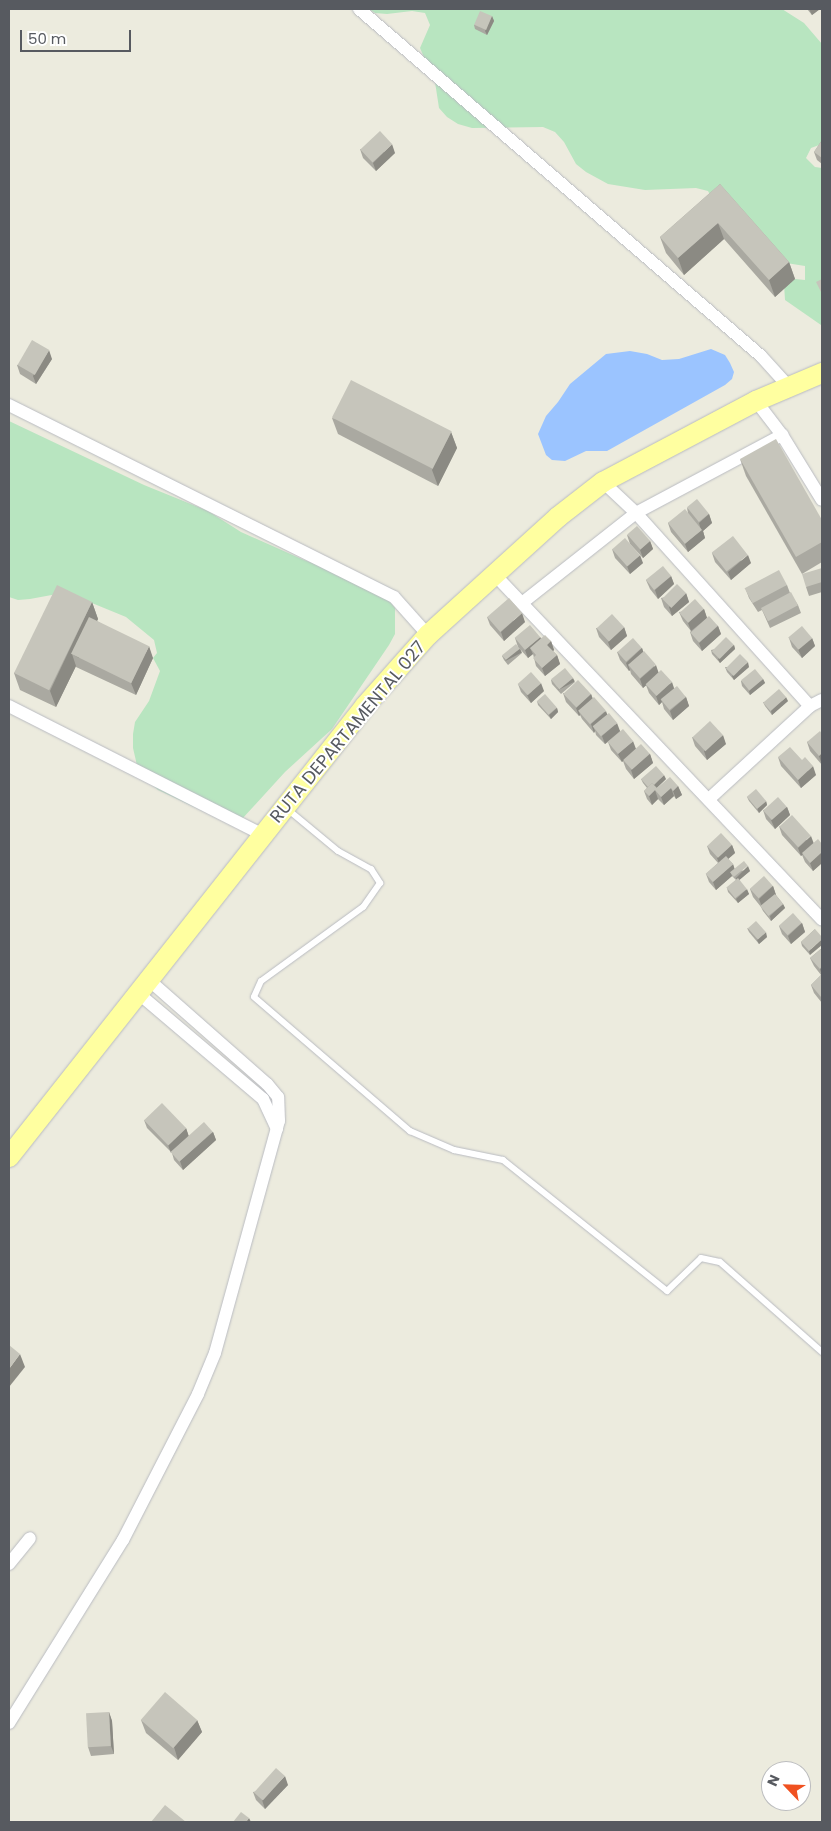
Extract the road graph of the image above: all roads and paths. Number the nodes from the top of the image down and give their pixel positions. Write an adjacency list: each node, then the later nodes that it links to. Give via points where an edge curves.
1 (359, 9): 3 (street, via 754,349)
2 (822, 373): 3 (main road, RUTA DEPARTAMENTAL 027)
3 (790, 388): 4 (main road, RUTA DEPARTAMENTAL 027)
4 (756, 402): 6 (street); 7 (main road, RUTA DEPARTAMENTAL 027)
5 (9, 405): 12 (street, via 394,597)
6 (782, 435): 8 (street); 9 (street)
7 (604, 482): 9 (street); 10 (main road, RUTA DEPARTAMENTAL 027)
8 (822, 500)
9 (636, 513): 11 (street); 15 (street)
10 (495, 575): 11 (street); 12 (main road, RUTA DEPARTAMENTAL 027)
11 (522, 603): 16 (street)
12 (428, 635): 17 (main road, RUTA DEPARTAMENTAL 027, via 365,706)
13 (822, 700): 15 (street)
14 (9, 706): 18 (street)
15 (810, 706): 16 (street)
16 (709, 799): 19 (street)
17 (285, 807): 18 (main road, RUTA DEPARTAMENTAL 027); 22 (lane, via 338,851 371,869 380,883 363,907 261,981 254,997 410,1131 454,1150 503,1160 667,1291 701,1258 720,1262)
18 (263, 835): 20 (main road, RUTA DEPARTAMENTAL 027)
19 (822, 919)
20 (143, 987): 21 (main road, RUTA DEPARTAMENTAL 027); 25 (street, via 263,1099 277,1129 215,1353 198,1394 123,1540)
21 (9, 1158)
22 (822, 1352)
23 (30, 1538): 24 (street)
24 (9, 1564)
25 (9, 1723)

